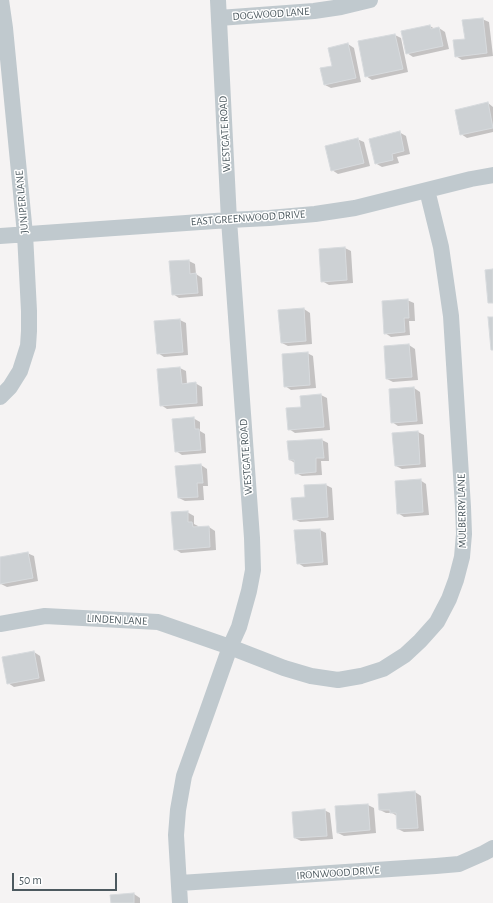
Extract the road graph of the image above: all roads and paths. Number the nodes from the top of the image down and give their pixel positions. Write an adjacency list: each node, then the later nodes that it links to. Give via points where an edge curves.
1 (1, 0): 5 (street, JUNIPER LANE)
2 (218, 0): 4 (street, WESTGATE ROAD)
3 (370, 0): 4 (street, DOGWOOD LANE, via 314,11)
4 (219, 18): 8 (street, WESTGATE ROAD)
5 (3, 28): 9 (street, JUNIPER LANE)
6 (493, 175): 7 (street, EAST GREENWOOD DRIVE)
7 (427, 190): 8 (street, EAST GREENWOOD DRIVE, via 349,209); 13 (street, MULBERRY LANE, via 441,247 451,316 464,507 462,557 449,599 437,622 405,655 383,669 361,676 338,680 311,676)
8 (229, 220): 9 (street, EAST GREENWOOD DRIVE); 13 (street, WESTGATE ROAD, via 253,570 239,627)
9 (25, 234): 10 (street, EAST GREENWOOD DRIVE); 11 (street, JUNIPER LANE, via 28,346 20,371)
10 (0, 236)
11 (0, 397)
12 (0, 624): 13 (street, LINDEN LANE, via 46,616 158,622)
13 (230, 647): 15 (street, WESTGATE ROAD, via 184,776 176,835)
14 (493, 848): 15 (street, IRONWOOD DRIVE, via 459,864 451,865)
15 (180, 883): 16 (street, WESTGATE ROAD)
16 (180, 903)

